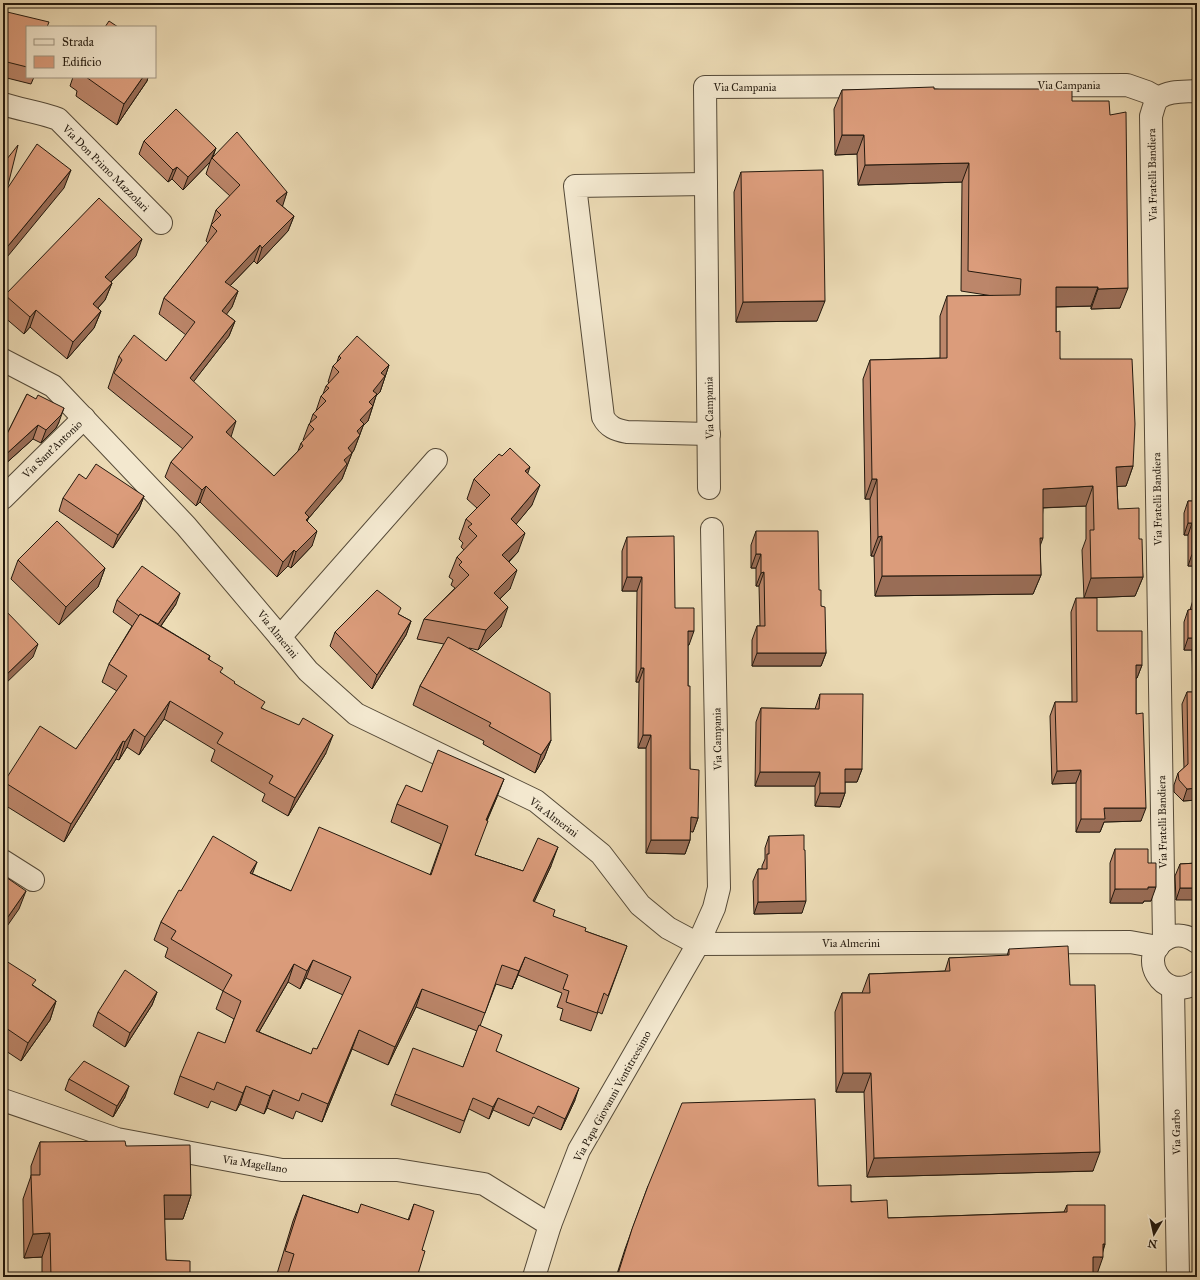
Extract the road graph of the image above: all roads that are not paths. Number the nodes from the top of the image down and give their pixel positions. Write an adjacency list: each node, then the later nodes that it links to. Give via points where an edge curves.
1 (1197, 91): 2 (street, via 1172,92)
2 (1158, 98): 4 (street, Via Campania, via 1127,85 705,87); 18 (street, Via Fratelli Bandiera, via 1151,116)
3 (3, 104): 5 (street, Via Don Primo Mazzolari, via 58,119)
4 (706, 184): 8 (street, Via Campania); 8 (street, via 575,186 603,417 606,423 627,432)
5 (161, 223)
6 (3, 360): 7 (street, Via Almerini, via 53,386)
7 (84, 418): 11 (street, Via Sant'Antonio); 13 (street, Via Almerini, via 186,526)
8 (709, 434): 10 (street, Via Campania)
9 (436, 460): 13 (street)
10 (709, 488)
11 (3, 498)
12 (712, 529): 17 (street, Via Campania, via 719,888 714,908)
13 (280, 637): 17 (street, Via Almerini, via 308,671 356,714 536,801 601,854 640,905 668,928)
14 (3, 861): 15 (street)
15 (33, 880)
16 (1197, 942): 18 (street, via 1181,935 1172,936)
17 (698, 944): 18 (street, Via Almerini); 22 (street, Via Papa Giovanni Ventitreesimo, via 579,1150)
18 (1161, 944): 20 (street, via 1154,955 1155,971 1162,982)
19 (1197, 982): 20 (street, via 1182,988)
20 (1173, 988): 24 (street, Via Garbo)
21 (3, 1100): 22 (street, Via Magellano, via 117,1139 282,1170 397,1170 484,1184)
22 (550, 1225): 23 (street, Via Papa Giovanni Ventitreesimo)
23 (534, 1277)
24 (1178, 1277)

